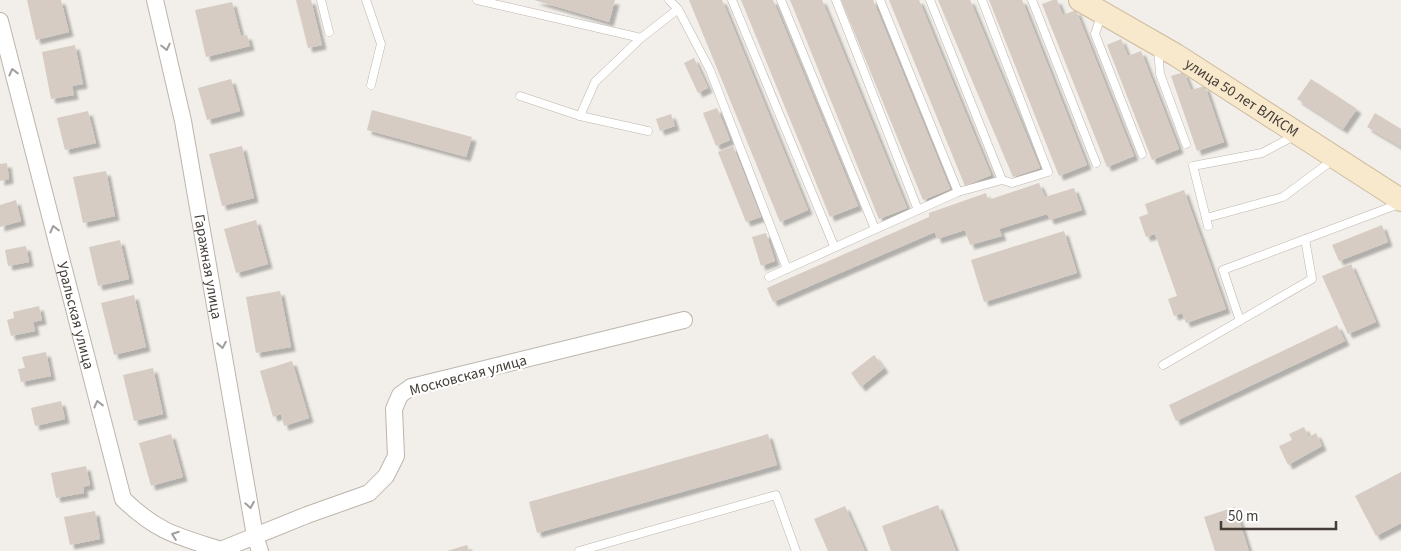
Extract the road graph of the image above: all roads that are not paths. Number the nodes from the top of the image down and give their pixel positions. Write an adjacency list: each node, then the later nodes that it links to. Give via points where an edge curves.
1 (155, 0): 41 (street, Гаражная улица, one-way to 41, via 183,121)
2 (321, 0): 17 (lane)
3 (366, 0): 20 (lane, via 381,44)
4 (477, 0): 18 (lane)
5 (669, 0): 14 (lane)
6 (732, 0): 35 (lane)
7 (780, 0): 33 (lane)
8 (836, 0): 32 (lane)
9 (880, 0): 30 (lane)
10 (930, 0): 29 (lane)
11 (982, 0): 29 (lane, via 1048,172 1012,183)
12 (1032, 0): 28 (lane)
13 (1080, 0): 15 (street, улица 50 лет ВЛКСМ)
14 (678, 10): 18 (lane); 36 (lane, via 710,70)
15 (1102, 12): 19 (street, улица 50 лет ВЛКСМ); 26 (lane, via 1095,34)
16 (0, 21): 42 (street, Уральская улица, one-way to 16, via 170,534 144,520 123,499)
17 (328, 32)
18 (641, 38): 22 (lane, via 595,82)
19 (1157, 44): 24 (street, улица 50 лет ВЛКСМ); 25 (lane, via 1160,74)
20 (371, 85)
21 (520, 96): 22 (lane)
22 (580, 116): 23 (lane)
23 (648, 131)
24 (1298, 133): 27 (street, улица 50 лет ВЛКСМ); 27 (lane, via 1262,153 1193,166 1207,222 1283,197)
25 (1186, 144)
26 (1142, 154)
27 (1336, 158): 31 (street, улица 50 лет ВЛКСМ)
28 (1096, 163)
29 (1002, 180): 30 (lane)
30 (958, 192): 32 (lane)
31 (1401, 201): 34 (lane)
32 (918, 210): 33 (lane)
33 (875, 229): 35 (lane)
34 (1305, 239): 39 (lane, via 1312,279); 39 (lane, via 1223,270)
35 (834, 246): 36 (lane)
36 (787, 269): 37 (lane)
37 (769, 277)
38 (684, 320): 41 (street, Московская улица, via 411,387 400,395 394,409 396,456 386,476 368,493)
39 (1240, 321): 40 (lane)
40 (1163, 365)
41 (258, 543): 42 (street, Московская улица)
42 (220, 550)
43 (579, 551): 44 (lane, via 776,495)
44 (796, 551)

